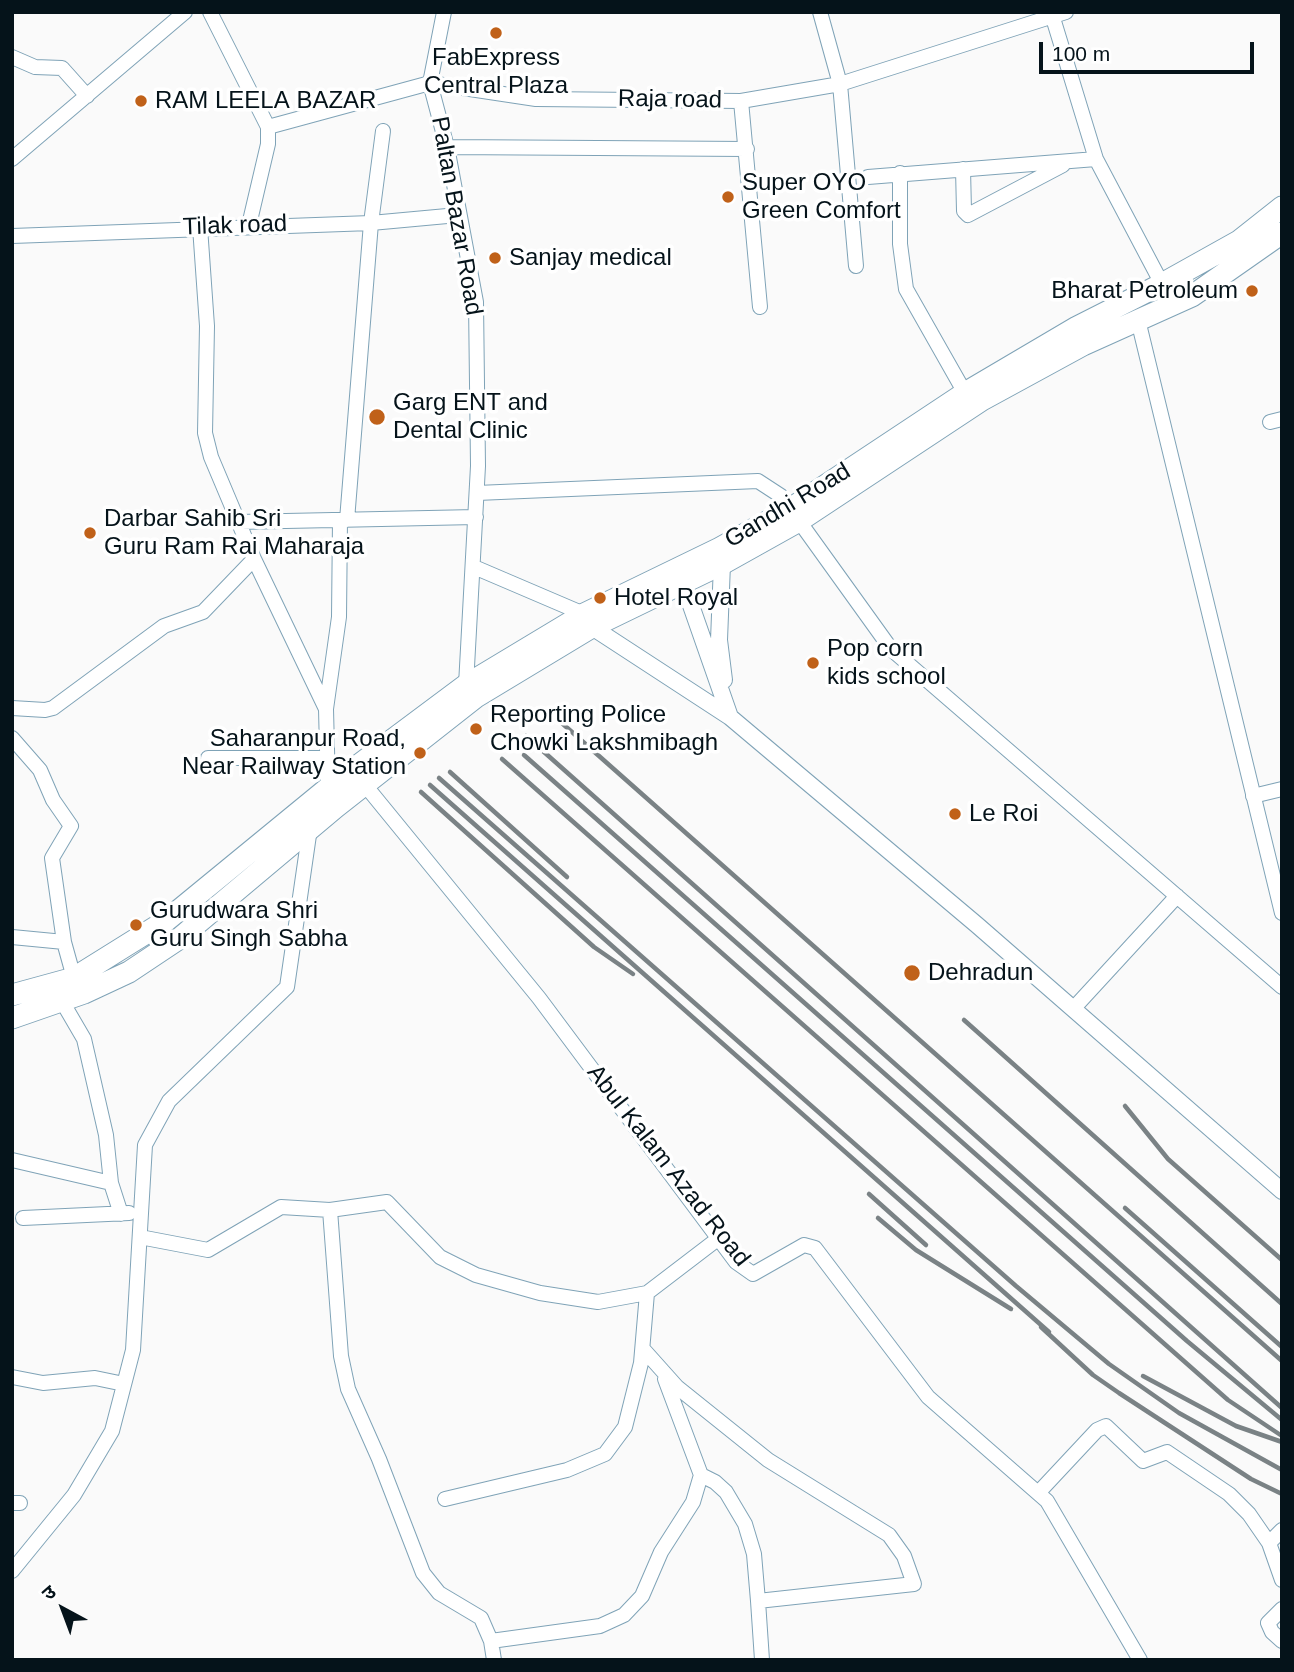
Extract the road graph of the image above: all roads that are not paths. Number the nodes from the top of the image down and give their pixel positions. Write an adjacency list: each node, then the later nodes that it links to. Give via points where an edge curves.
1 (185, 12): 9 (street)
2 (210, 12): 11 (street)
3 (444, 12): 7 (street)
4 (820, 12): 8 (street)
5 (1060, 15): 8 (street, Raja road); 16 (street)
6 (12, 57): 9 (street, via 35,67 62,68)
7 (430, 83): 10 (street, Raja road, via 536,99); 11 (street, Raja road); 13 (street, Paltan Bazar Road)
8 (840, 84): 10 (street, Raja road); 28 (street)
9 (87, 96): 15 (street)
10 (741, 101): 14 (street)
11 (268, 127): 24 (street)
12 (383, 131): 23 (street)
13 (447, 147): 14 (street); 22 (street, Paltan Bazar Road)
14 (747, 149): 30 (street)
15 (12, 159)
16 (1096, 159): 17 (street); 29 (street)
17 (1070, 161): 18 (street); 18 (street, via 968,215 964,211)
18 (963, 169): 19 (street)
19 (900, 173): 20 (street); 32 (street, via 900,244 906,289)
20 (868, 177)
21 (1282, 207): 29 (main road, Gandhi Road, via 1239,241)
22 (458, 215): 23 (street, Tilak road); 33 (street, Paltan Bazar Road, via 476,302)
23 (371, 223): 24 (street, Tilak road); 36 (street)
24 (249, 225): 25 (street, Tilak road)
25 (200, 227): 27 (street, Tilak road); 37 (street, via 207,326 205,433)
26 (1282, 233): 31 (main road, Gandhi Road, via 1192,296)
27 (12, 236)
28 (856, 266)
29 (1162, 285): 32 (main road, Gandhi Road, via 1077,327)
30 (760, 307)
31 (1138, 320): 34 (main road, Gandhi Road, via 982,400); 53 (street)
32 (965, 393): 34 (main road, Gandhi Road)
33 (477, 493): 34 (street, via 758,481 781,496); 35 (street, Paltan Bazar Road)
34 (795, 515): 39 (main road, Gandhi Road); 41 (main road, Gandhi Road); 55 (street, via 891,649)
35 (476, 517): 36 (street); 40 (street, Paltan Bazar Road)
36 (343, 520): 37 (street); 45 (street, via 339,617)
37 (238, 522): 38 (street)
38 (254, 559): 44 (street, via 203,612 164,626 53,708); 45 (street)
39 (722, 564): 41 (main road, Gandhi Road); 46 (street, via 719,640)
40 (474, 567): 42 (street); 43 (street, Paltan Bazar Road)
41 (680, 575): 42 (main road, Gandhi Road); 46 (street)
42 (588, 621): 43 (main road, Gandhi Road); 46 (street); 50 (main road, Gandhi Road, via 476,697)
43 (466, 685): 51 (main road, Gandhi Road)
44 (12, 708)
45 (326, 709): 49 (street)
46 (730, 717): 63 (street)
47 (12, 738): 58 (street, via 40,770 71,826 52,858)
48 (208, 758): 49 (street)
49 (328, 758): 51 (street)
50 (365, 785): 54 (main road, Gandhi Road); 73 (street, Abul Kalam Azad Road, via 539,998)
51 (328, 788): 54 (main road, Gandhi Road)
52 (1282, 789): 53 (street)
53 (1253, 796): 56 (street)
54 (305, 820): 59 (main road, via 167,920); 62 (main road, via 180,938 129,972); 69 (street, via 287,986 169,1101 145,1145)
55 (1177, 896): 60 (street); 63 (street)
56 (1282, 913)
57 (12, 937): 58 (street)
58 (64, 942): 59 (street)
59 (75, 978): 61 (main road)
60 (1282, 987)
61 (12, 995)
62 (63, 1003): 64 (main road); 66 (street, via 84,1039 106,1135)
63 (1073, 1009): 67 (street)
64 (12, 1018)
65 (12, 1160): 66 (street)
66 (111, 1183): 70 (street)
67 (1282, 1191)
68 (330, 1210): 72 (street, via 281,1207 208,1250); 74 (street, via 387,1202 440,1257 476,1275 540,1293 598,1302); 88 (street, via 341,1356 348,1390 423,1573 439,1593 481,1618)
69 (141, 1213): 70 (street); 72 (street)
70 (121, 1214): 71 (street)
71 (23, 1218)
72 (140, 1237): 78 (street, via 133,1350)
73 (719, 1238): 74 (street); 80 (street, Abul Kalam Azad Road, via 753,1275 804,1245 815,1248 928,1397)
74 (647, 1293): 75 (street)
75 (643, 1349): 76 (street); 81 (street, via 625,1427 605,1454 567,1470)
76 (663, 1374): 79 (street); 86 (street, via 768,1460 889,1535 904,1556 914,1584)
77 (12, 1377): 78 (street, via 43,1383 95,1378)
78 (124, 1384): 84 (street, via 106,1447)
79 (701, 1475): 86 (street, via 726,1492 744,1524 754,1553); 88 (street, via 693,1502 633,1608 600,1626)
80 (1039, 1492): 83 (street, via 1106,1426 1143,1461 1167,1452 1229,1494); 92 (street, Abul Kalam Azad Road)
81 (445, 1499)
82 (1282, 1530): 83 (street)
83 (1269, 1543): 85 (street)
84 (12, 1571)
85 (1282, 1580)
86 (758, 1601): 91 (street)
87 (1282, 1609): 89 (street, via 1268,1623)
88 (491, 1641): 90 (street)
89 (1282, 1642)
90 (494, 1660)
91 (762, 1660)
92 (1140, 1660)

